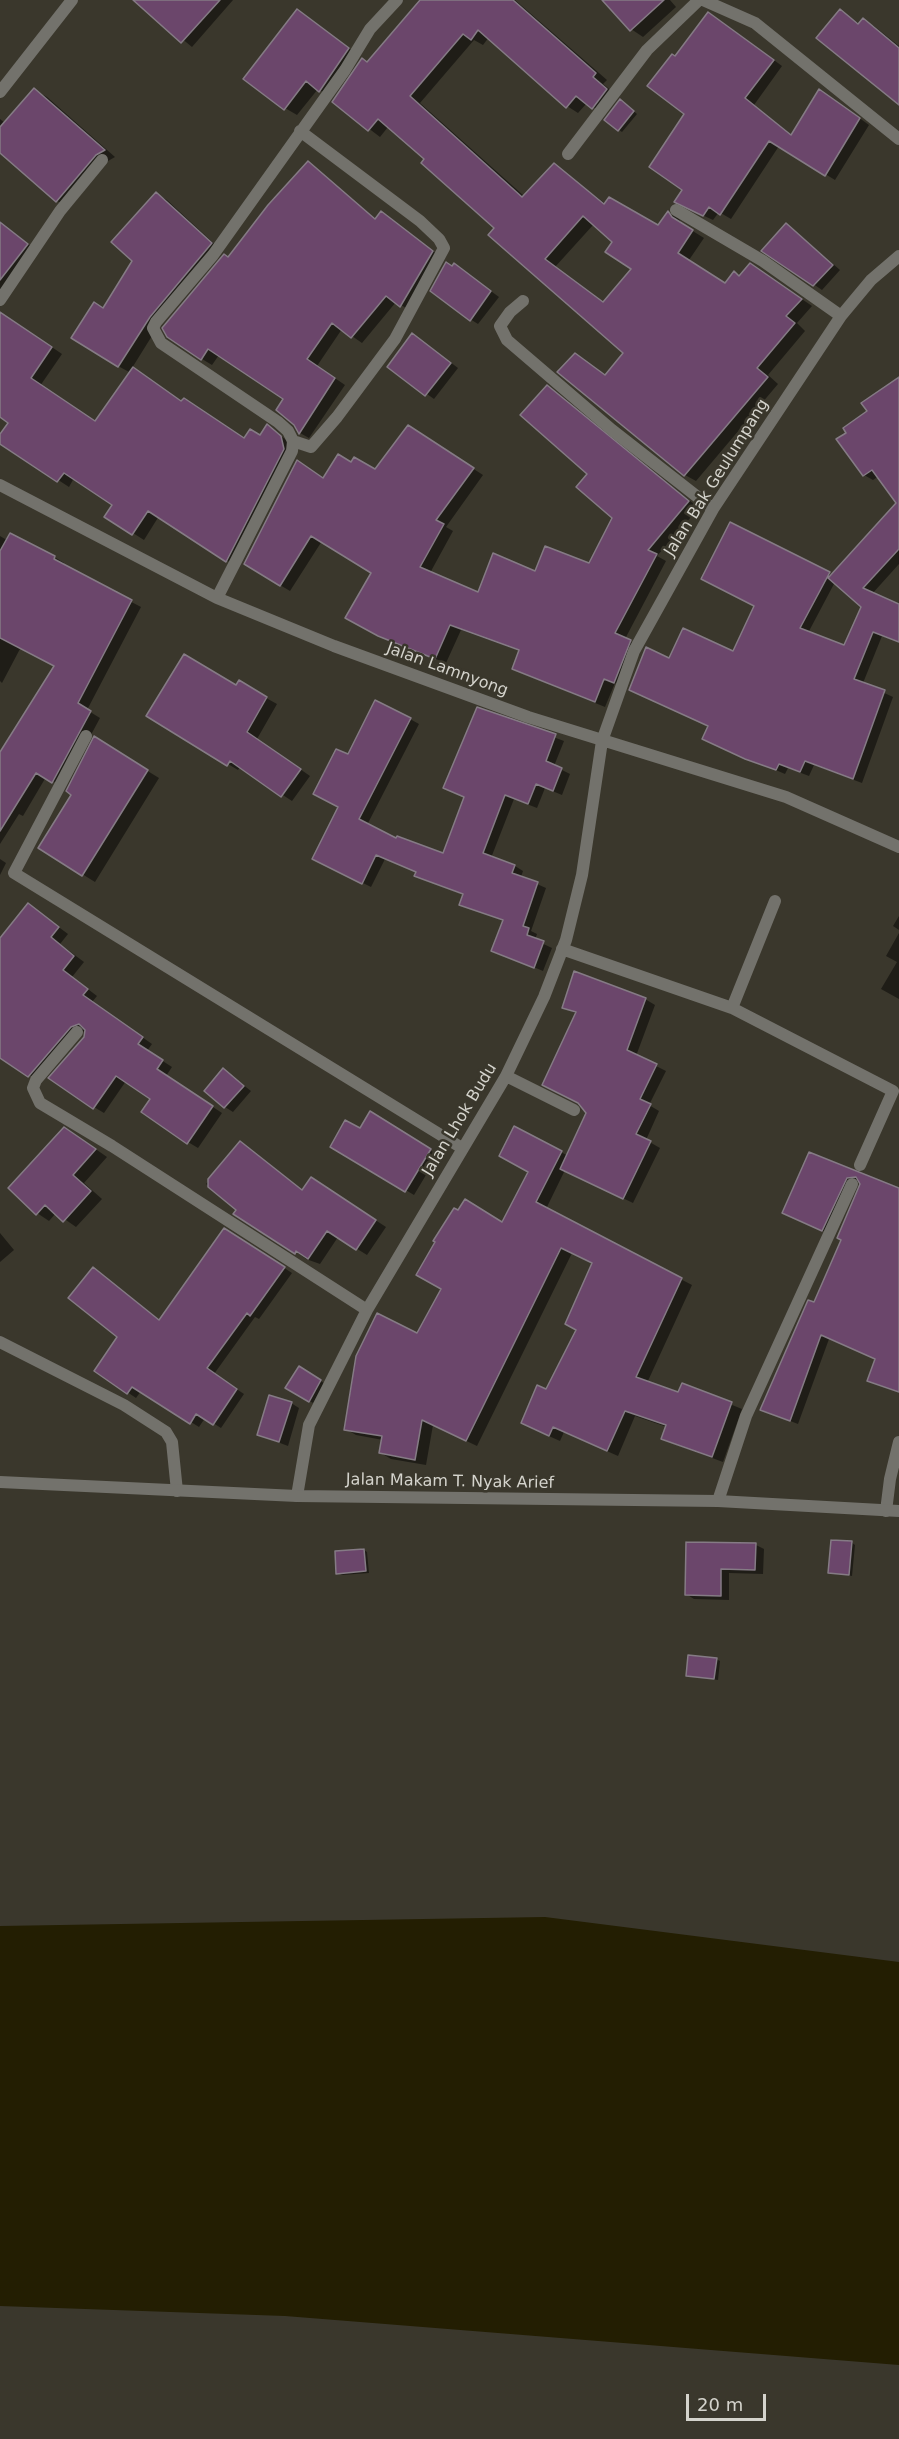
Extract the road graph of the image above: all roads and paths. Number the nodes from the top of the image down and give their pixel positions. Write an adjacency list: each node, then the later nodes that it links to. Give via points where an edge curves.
1 (72, 0): 4 (street)
2 (398, 0): 5 (street, via 369,29 345,70)
3 (701, 0): 6 (street, via 755,23); 7 (street, via 647,50)
4 (0, 92)
5 (300, 131): 14 (street, via 213,255 153,328 160,343 278,422); 14 (street, via 420,221 444,249 395,339 337,417 311,447)
6 (899, 139)
7 (568, 153)
8 (102, 160): 11 (street, via 60,211)
9 (675, 210): 13 (street, via 763,261)
10 (899, 256): 13 (street, Jalan Bak Geulumpang, via 871,280)
11 (0, 300)
12 (523, 301): 16 (street, via 500,326 507,340)
13 (841, 316): 16 (street, Jalan Bak Geulumpang)
14 (293, 441): 17 (street, via 292,451)
15 (0, 485): 17 (street, Jalan Lamnyong)
16 (713, 509): 19 (street, Jalan Bak Geulumpang, via 634,651)
17 (217, 598): 19 (street, Jalan Lamnyong, via 345,650)
18 (86, 736): 27 (street, via 14,873)
19 (602, 741): 20 (street, Jalan Lamnyong, via 786,797); 22 (street, Jalan Lhok Budu, via 582,875)
20 (899, 847)
21 (775, 901): 23 (street)
22 (562, 948): 23 (street); 25 (street, Jalan Lhok Budu, via 544,997)
23 (732, 1008): 28 (street, via 893,1091)
24 (77, 1032): 30 (street, via 36,1080 33,1088 40,1103)
25 (506, 1076): 26 (street); 27 (street, Jalan Lhok Budu)
26 (574, 1110)
27 (462, 1148): 30 (street, Jalan Lhok Budu)
28 (860, 1165)
29 (852, 1184): 36 (street, via 746,1416)
30 (367, 1310): 35 (street, Jalan Lhok Budu, via 309,1425)
31 (0, 1342): 34 (street, via 124,1405 166,1431 172,1442)
32 (899, 1442): 37 (street, via 890,1479)
33 (0, 1482): 34 (street, Jalan Makam T. Nyak Arief)
34 (177, 1491): 35 (street, Jalan Makam T. Nyak Arief)
35 (297, 1496): 36 (street, Jalan Makam T. Nyak Arief)
36 (718, 1501): 37 (street, Jalan Makam T. Nyak Arief)
37 (892, 1511)

